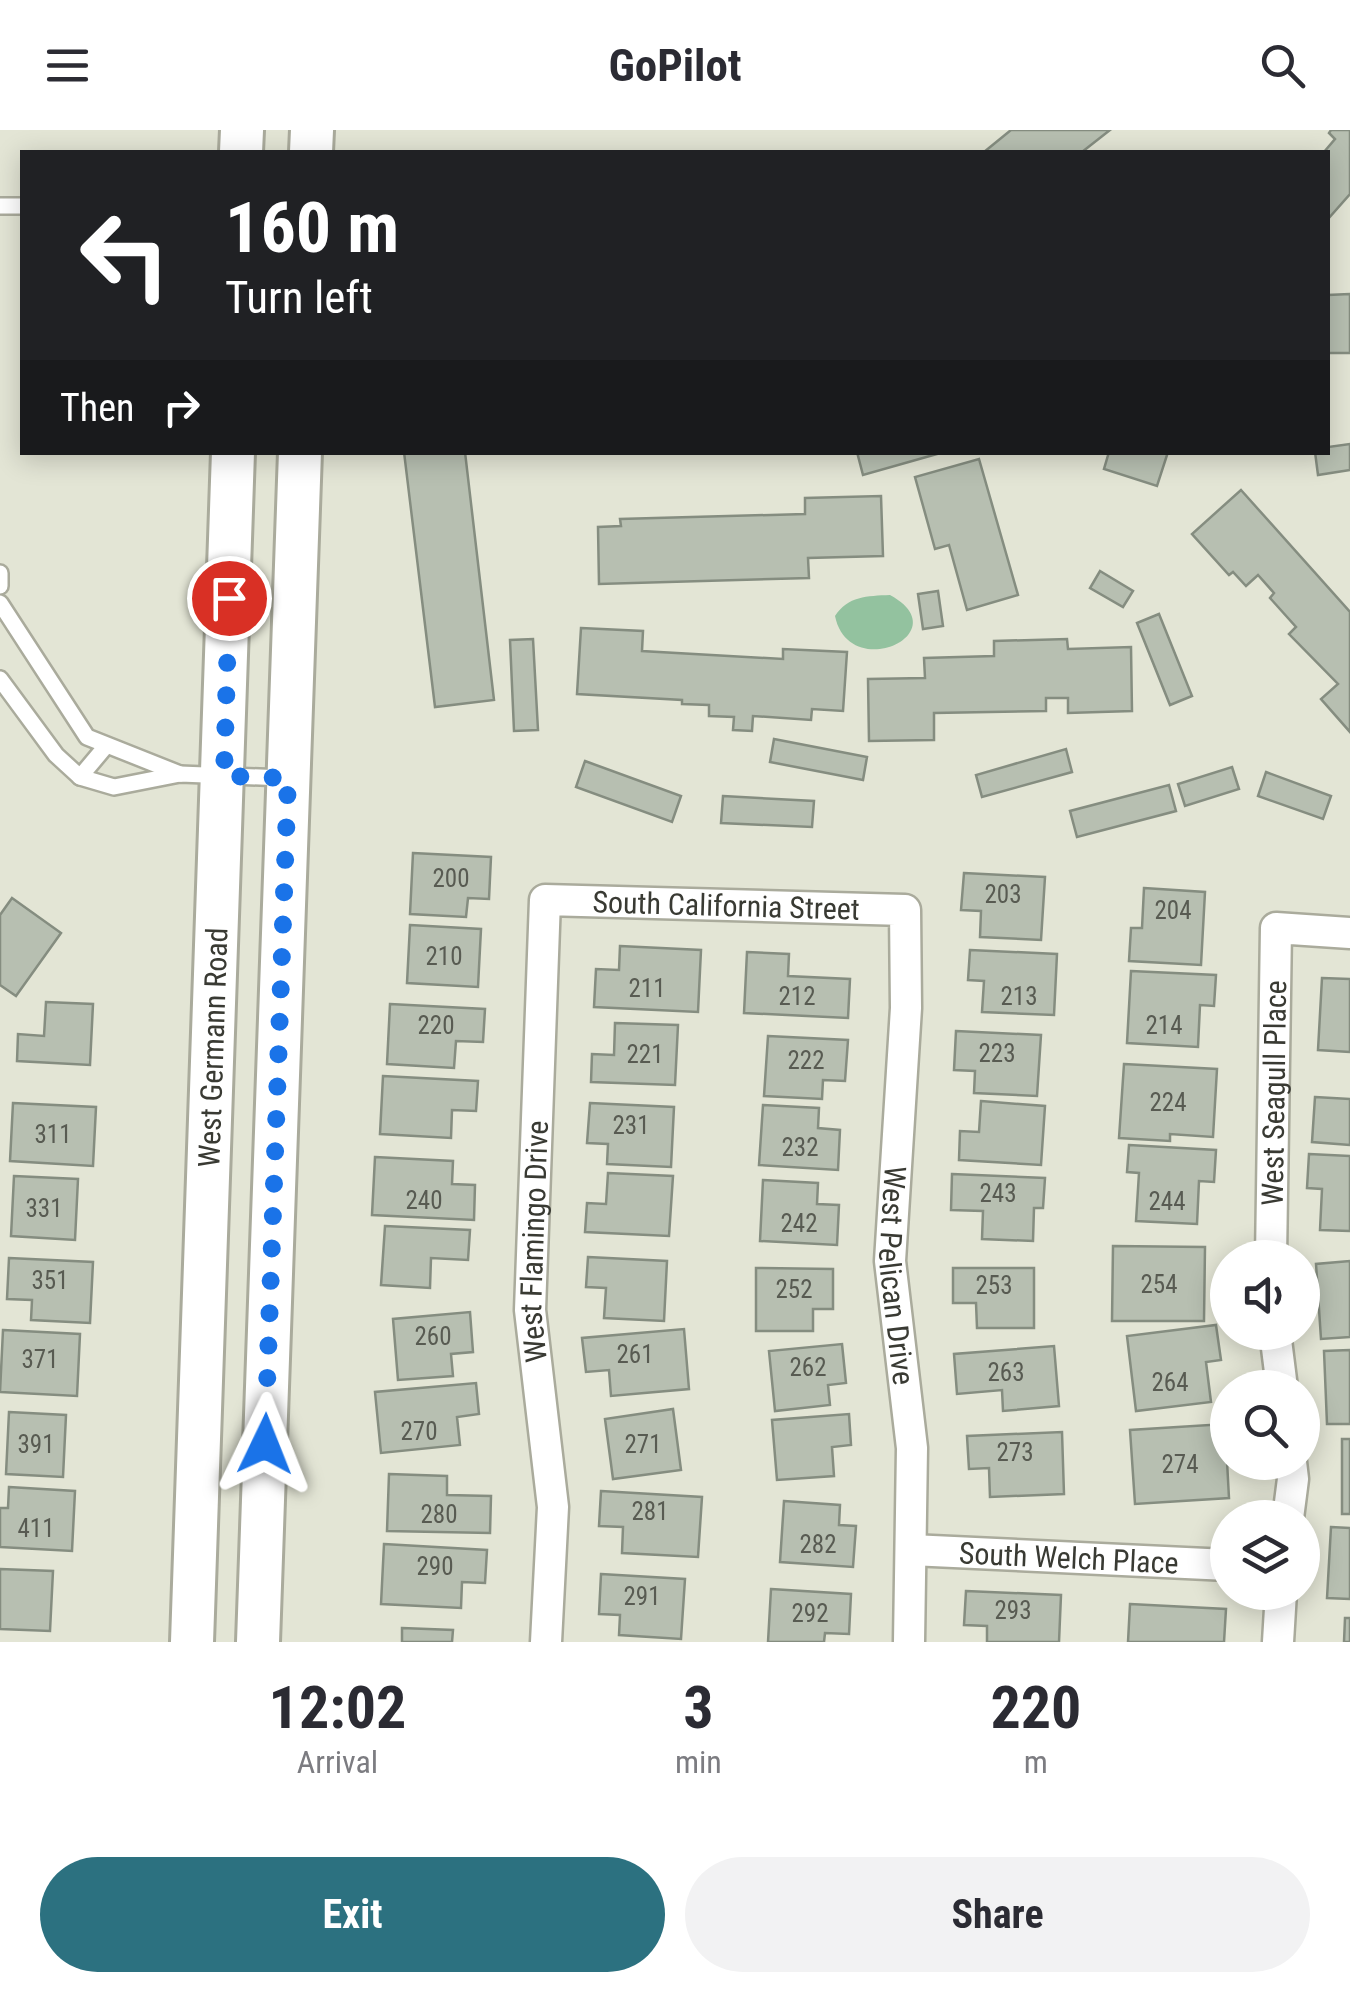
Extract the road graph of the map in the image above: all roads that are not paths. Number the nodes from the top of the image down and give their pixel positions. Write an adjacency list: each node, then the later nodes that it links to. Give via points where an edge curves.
1 (233, 455): 9 (main road, West Germann Road)
2 (300, 455): 11 (main road)
3 (0, 573): 4 (lane)
4 (0, 586)
5 (0, 604): 7 (lane, via 87,737)
6 (0, 678): 10 (lane, via 56,756)
7 (106, 746): 8 (lane); 10 (lane)
8 (180, 774): 9 (lane); 10 (lane, via 114,787)
9 (224, 776): 11 (lane); 19 (main road, West Germann Road)
10 (80, 777)
11 (288, 778): 20 (main road)
12 (546, 900): 13 (street, South California Street); 21 (street, West Flamingo Drive, via 530,1310 553,1506)
13 (905, 910): 16 (street, West Pelican Drive, via 906,1008 890,1261 912,1448)
14 (1350, 933): 15 (street, West Seagull Place, via 1276,928)
15 (1271, 1240)
16 (911, 1550): 17 (street, South Welch Place); 22 (street, West Pelican Drive)
17 (1210, 1564)
18 (1279, 1610): 23 (street)
19 (192, 1642)
20 (258, 1642)
21 (546, 1642)
22 (909, 1642)
23 (1278, 1642)

